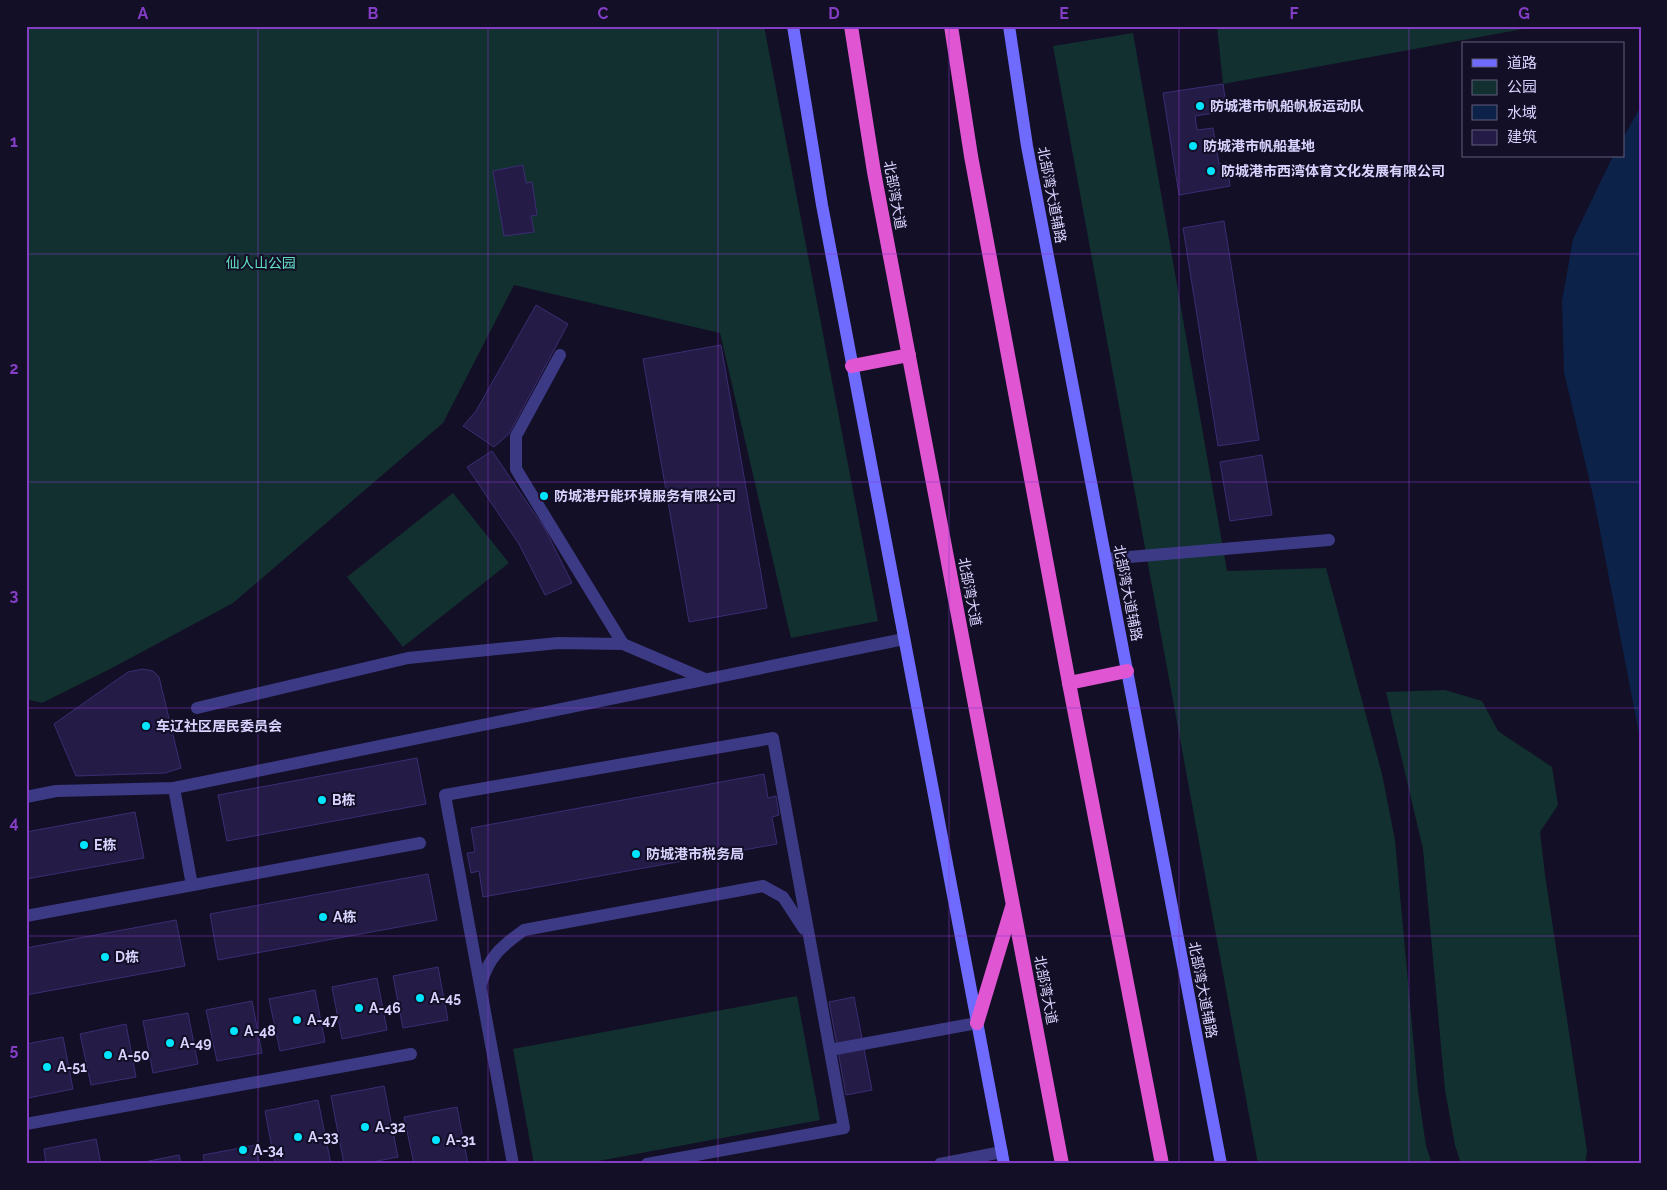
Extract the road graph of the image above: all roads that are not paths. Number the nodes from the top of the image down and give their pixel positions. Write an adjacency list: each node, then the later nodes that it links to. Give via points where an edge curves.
1 (793, 26): 7 (main road)
2 (851, 26): 5 (highway, 北部湾大道, via 874,172)
3 (951, 26): 14 (highway, via 971,156)
4 (1009, 26): 9 (main road, 北部湾大道辅路, via 1027,146)
5 (909, 354): 7 (highway); 20 (highway, 北部湾大道)
6 (560, 355): 11 (lane, via 516,436 516,469)
7 (852, 366): 10 (main road)
8 (1329, 540): 9 (lane)
9 (1106, 559): 12 (main road, 北部湾大道辅路)
10 (904, 638): 13 (lane); 24 (main road)
11 (623, 644): 13 (lane); 15 (lane, via 558,643 408,658)
12 (1127, 671): 14 (highway); 34 (main road, 北部湾大道辅路)
13 (705, 679): 16 (lane)
14 (1069, 683): 33 (highway)
15 (197, 708)
16 (174, 788): 17 (lane, via 56,792); 19 (lane)
17 (26, 797)
18 (420, 843): 19 (lane)
19 (192, 885): 21 (lane)
20 (1013, 904): 24 (highway); 32 (highway, 北部湾大道)
21 (26, 916)
22 (809, 937): 23 (lane, via 783,897 763,886 524,930 498,950 484,972); 23 (lane, via 773,738 445,796); 25 (lane)
23 (480, 987): 29 (lane)
24 (977, 1023): 25 (lane); 28 (main road)
25 (830, 1050): 30 (lane, via 844,1128)
26 (411, 1054): 27 (lane)
27 (26, 1124)
28 (1003, 1158): 31 (lane)
29 (513, 1164)
30 (647, 1164)
31 (940, 1164)
32 (1062, 1164)
33 (1162, 1164)
34 (1221, 1164)

